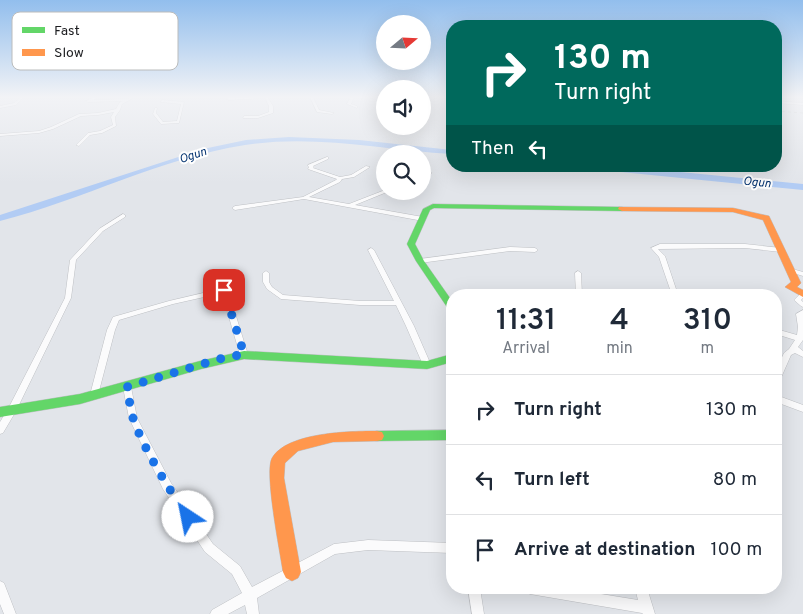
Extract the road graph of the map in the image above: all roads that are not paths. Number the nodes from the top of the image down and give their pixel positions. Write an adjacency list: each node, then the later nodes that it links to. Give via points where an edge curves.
1 (57, 126): 3 (street, via 39,132)
2 (114, 126): 4 (street, via 89,134)
3 (0, 135)
4 (78, 145)
5 (327, 158): 7 (street, via 310,166 310,169)
6 (368, 168): 7 (street)
7 (340, 178): 9 (street)
8 (376, 195): 10 (street)
9 (304, 198): 10 (street); 11 (street)
10 (348, 206): 13 (street)
11 (235, 208)
12 (123, 216): 41 (street, via 101,230 73,260 68,298)
13 (423, 219): 16 (street, via 429,207 446,205 733,210 766,218); 17 (street, via 411,244)
14 (371, 250): 26 (street)
15 (535, 250): 17 (street, via 510,249)
16 (781, 250): 18 (street); 23 (street, via 745,246 654,248 662,256)
17 (420, 261): 24 (street)
18 (788, 270): 21 (street); 25 (street, via 796,282 790,287)
19 (266, 273): 26 (street, via 268,288 281,297)
20 (578, 273): 22 (street)
21 (803, 274)
22 (579, 289)
23 (674, 289)
24 (446, 291)
25 (803, 294): 27 (street, via 798,300)
26 (398, 302): 35 (street)
27 (803, 305)
28 (803, 312): 30 (street, via 800,314)
29 (782, 333): 30 (street)
30 (800, 339): 31 (street)
31 (794, 347): 33 (street); 36 (street)
32 (244, 354): 35 (street); 37 (street); 38 (street, via 224,290 171,302 116,319)
33 (803, 354)
34 (446, 360): 35 (street)
35 (427, 365)
36 (782, 366)
37 (127, 387): 38 (street); 51 (street, via 133,418 167,486 209,548 236,570)
38 (94, 395): 41 (street)
39 (782, 400): 40 (street)
40 (803, 409)
41 (12, 411): 42 (street); 43 (street)
42 (0, 412)
43 (0, 430)
44 (446, 435): 46 (street, via 333,437 294,447 278,460 277,478)
45 (446, 548): 46 (street, via 368,544 334,549)
46 (292, 572): 51 (street)
47 (0, 588): 53 (street)
48 (475, 594): 56 (street)
49 (562, 594): 52 (street)
50 (643, 594): 52 (street)
51 (250, 595): 54 (street); 55 (street)
52 (647, 610)
53 (10, 614)
54 (216, 614)
55 (253, 614)
56 (478, 614)

